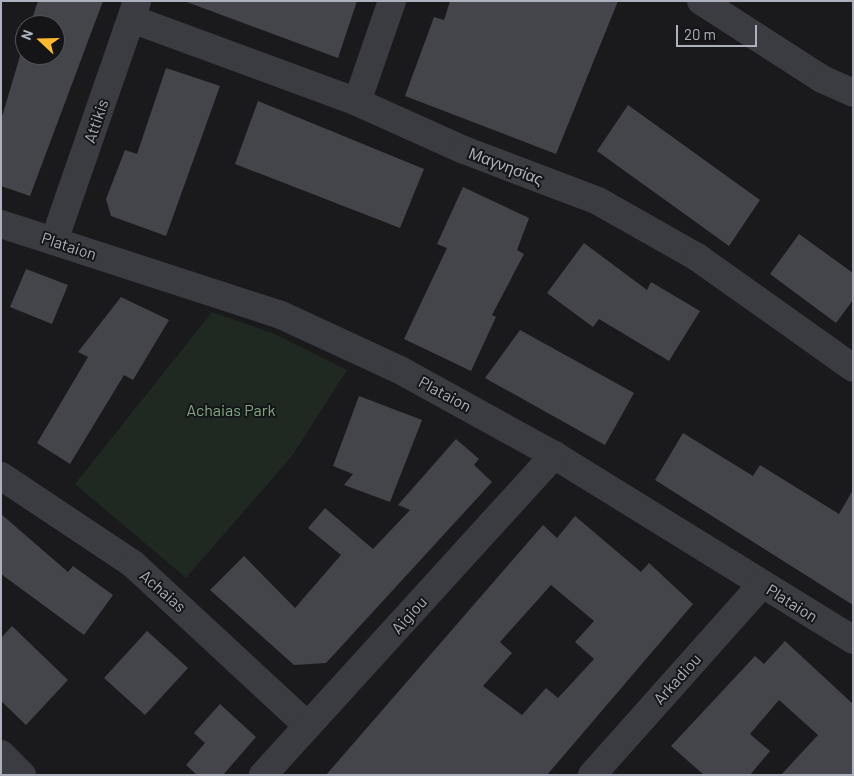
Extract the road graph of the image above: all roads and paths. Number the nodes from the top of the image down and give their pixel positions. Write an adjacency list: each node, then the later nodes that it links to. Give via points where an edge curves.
1 (392, 1): 5 (street)
2 (701, 1): 4 (street, via 822,80)
3 (135, 10): 5 (street, Μαγνησίας); 7 (street, Attikis)
4 (853, 93)
5 (358, 102): 8 (street, Μαγνησίας, via 464,150 598,201 697,258)
6 (1, 224): 7 (street, Plataion)
7 (54, 241): 9 (street, Plataion, via 281,316 400,370)
8 (853, 368)
9 (554, 455): 11 (street, Plataion); 13 (street, Aigiou)
10 (1, 476): 13 (street, Achaias, via 133,564)
11 (762, 584): 12 (street, Plataion); 17 (street, Arkadiou)
12 (853, 640)
13 (308, 726): 16 (street, Aigiou)
14 (1, 754): 15 (street)
15 (22, 775)
16 (264, 775)
17 (592, 775)

